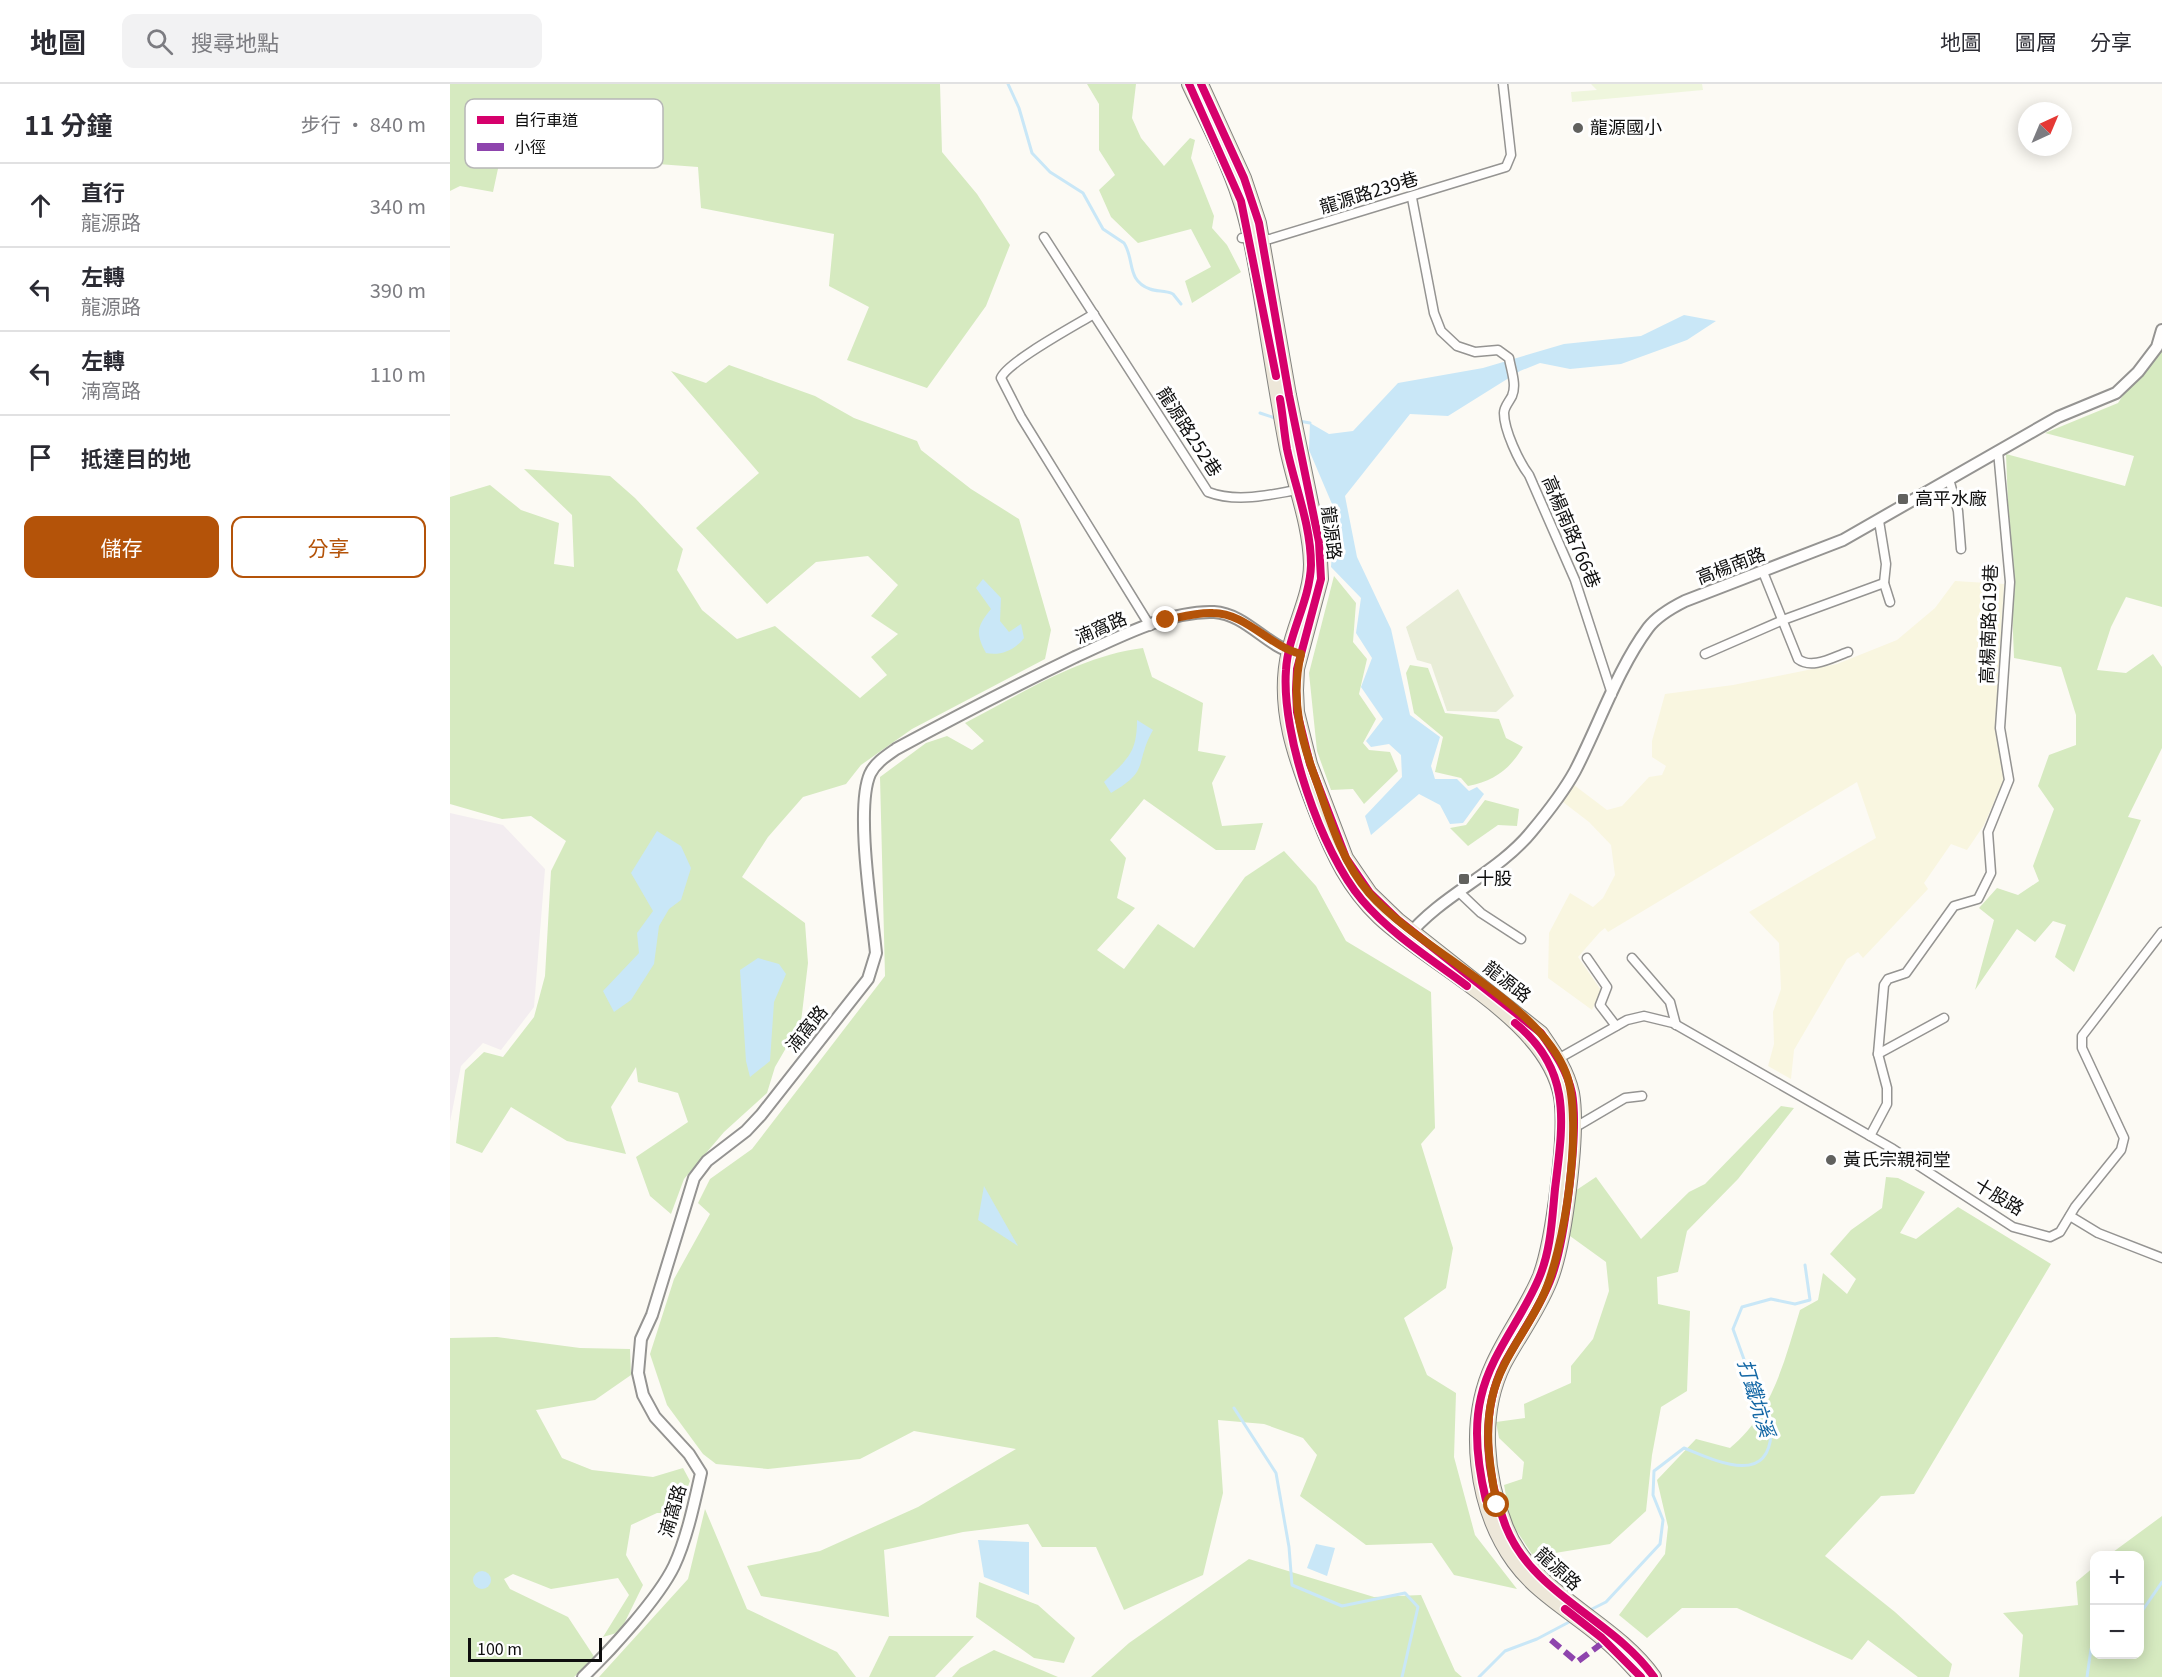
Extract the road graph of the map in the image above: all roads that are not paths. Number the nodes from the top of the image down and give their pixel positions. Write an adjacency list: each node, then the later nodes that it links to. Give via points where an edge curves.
1 (1189, 84): 6 (main road, via 1233,182)
2 (1201, 84): 6 (main road, via 1244,178)
3 (1503, 84): 4 (street, 龍源路239巷, via 1511,155 1506,167)
4 (1412, 198): 6 (street, 龍源路239巷); 23 (street, 高楊南路766巷, via 1434,313 1441,331 1457,346 1475,352 1498,350 1509,358 1514,386 1504,417 1518,462 1529,475 1575,580)
5 (1044, 237): 7 (street)
6 (1251, 238): 9 (main road)
7 (1094, 314): 12 (street, 龍源路252巷, via 1208,492 1221,497 1254,497); 19 (street, via 1017,362 1001,378)
8 (2162, 330): 10 (street, 高楊南路, via 2157,347 2115,393 2058,417)
9 (1293, 448): 12 (main road); 21 (main road, 龍源路, via 1315,518 1321,562 1317,598)
10 (1998, 451): 11 (street, 高楊南路); 33 (street, 高楊南路619巷, via 2010,582 2000,728 2008,780 1988,832 1992,873 1978,899 1954,906 1906,973 1888,979 1884,985)
11 (1949, 479): 13 (street, 高楊南路); 14 (street, via 1958,511)
12 (1298, 490): 21 (main road, via 1311,564)
13 (1879, 521): 15 (street, 高楊南路); 16 (street, via 1886,564)
14 (1961, 549)
15 (1763, 572): 18 (street); 23 (street, 高楊南路, via 1667,611 1649,627)
16 (1884, 583): 17 (street); 18 (street)
17 (1890, 602)
18 (1783, 620): 20 (street, via 1798,659 1804,664); 22 (street)
19 (1150, 626): 21 (street, 湳窩路, via 1214,612 1242,621); 41 (street, 湳窩路, via 1110,640 995,696 896,749 871,772 865,788 864,821 876,954 873,968 761,1115 707,1161 694,1178 641,1340 638,1373 643,1395 655,1417 701,1473 675,1565 604,1657)
20 (1848, 652)
21 (1295, 653): 26 (main road, via 1285,691 1290,735 1328,843 1362,900)
22 (1705, 654)
23 (1612, 695): 24 (street, 高楊南路, via 1573,774 1532,831 1502,862)
24 (1460, 893): 26 (street, 高楊南路); 27 (street, via 1481,913)
25 (2162, 932): 38 (street, 十股路, via 2082,1036 2082,1048 2124,1138 2121,1150)
26 (1409, 935): 34 (main road)
27 (1521, 939)
28 (1587, 958): 32 (street, via 1607,987 1600,1005)
29 (1632, 958): 31 (street, via 1670,1002)
30 (1944, 1018): 33 (street)
31 (1676, 1024): 32 (street, 十股路, via 1644,1016); 37 (street, 十股路)
32 (1616, 1026): 34 (street, 十股路)
33 (1878, 1054): 37 (street, via 1887,1104)
34 (1555, 1061): 36 (main road, 龍源路, via 1571,1092); 40 (main road, via 1562,1128 1549,1242 1531,1295 1486,1379 1478,1438 1483,1485 1498,1535 1527,1579)
35 (1642, 1096): 36 (street, via 1625,1098)
36 (1574, 1128): 40 (main road, 龍源路, via 1556,1264 1542,1299 1496,1382 1488,1438 1493,1483 1507,1530 1535,1572)
37 (1870, 1136): 38 (street, 十股路, via 2013,1227 2050,1237 2060,1232)
38 (2070, 1216): 39 (street, via 2098,1233)
39 (2162, 1258)
40 (1581, 1615): 42 (main road); 43 (main road, 龍源路, via 1629,1648)
41 (583, 1677)
42 (1641, 1677)
43 (1653, 1677)

